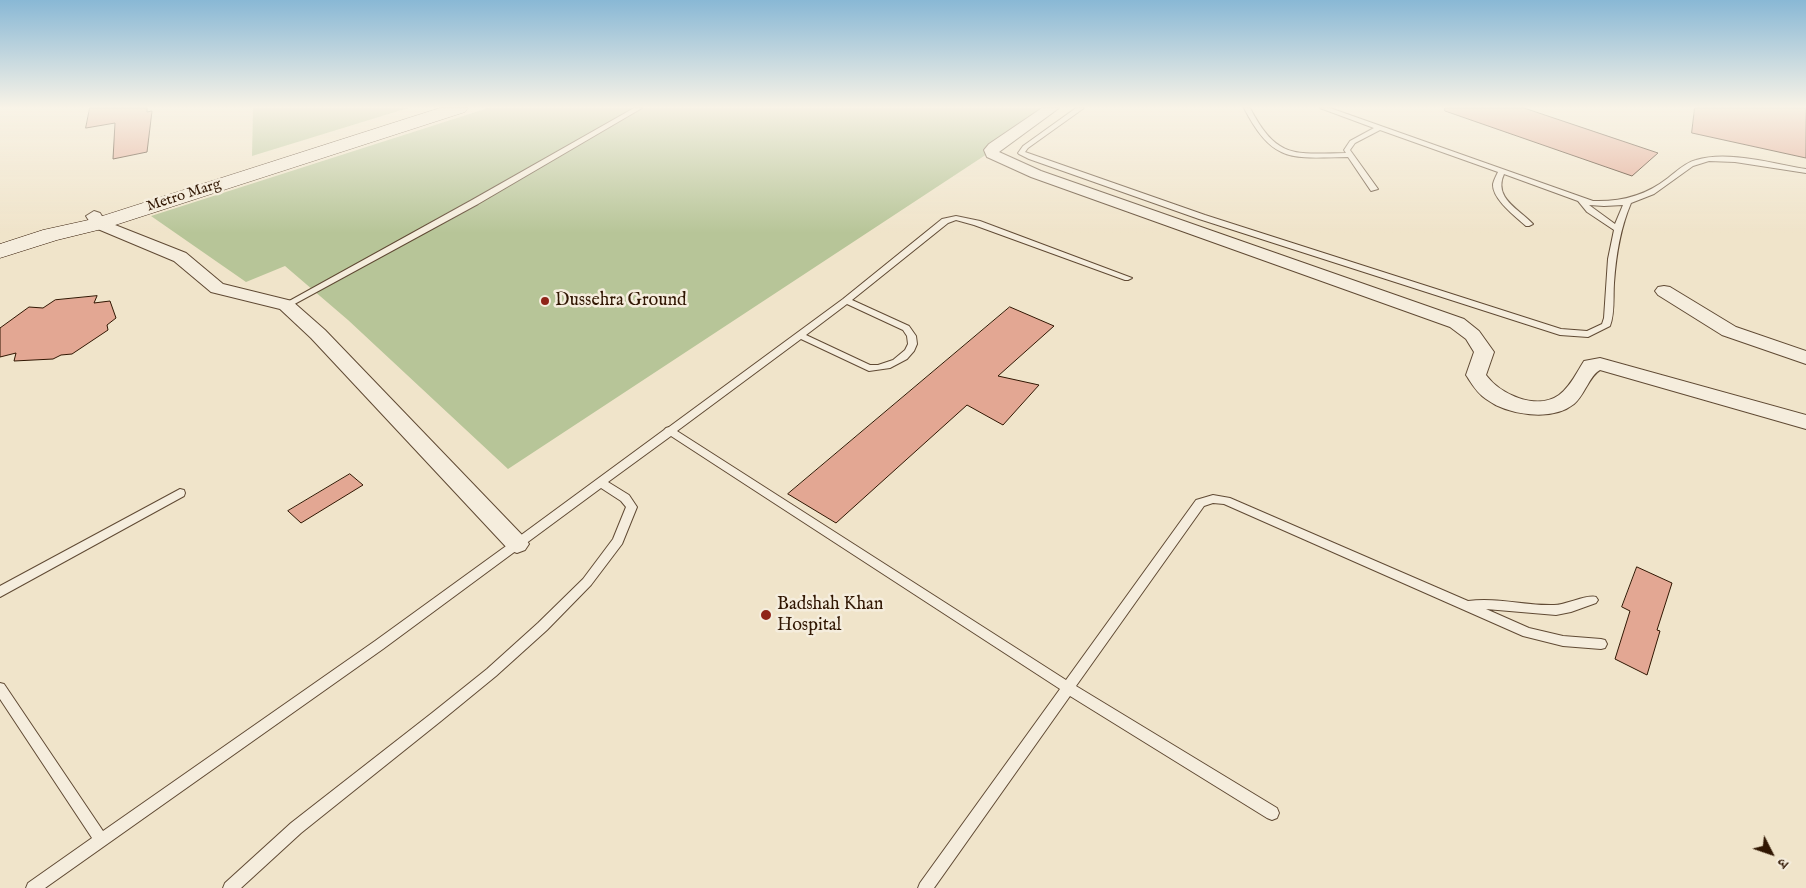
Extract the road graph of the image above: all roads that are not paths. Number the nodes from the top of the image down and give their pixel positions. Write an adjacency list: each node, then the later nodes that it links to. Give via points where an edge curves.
1 (309, 149): 15 (street, Metro Marg)
2 (325, 149): 15 (street, Metro Marg)
3 (566, 149): 22 (lane)
4 (992, 149): 25 (street, via 992,154 1036,174 1457,323 1471,332 1484,352 1476,375 1483,386 1496,397 1516,404 1549,406 1565,400 1591,365 1600,364)
5 (1023, 149): 17 (lane, via 1021,152 1031,158 1202,217 1560,332 1588,334 1606,326)
6 (1277, 149): 9 (lane, via 1293,155)
7 (1347, 149): 9 (lane)
8 (1437, 149): 11 (lane)
9 (1351, 155): 12 (lane)
10 (1806, 171): 14 (lane, via 1703,160)
11 (1502, 172): 13 (lane); 16 (lane, via 1497,189)
12 (1374, 189)
13 (1582, 201): 14 (lane); 17 (lane)
14 (1627, 204): 17 (lane)
15 (97, 220): 18 (street, Metro Marg); 22 (street, via 180,257 218,288)
16 (1529, 224)
17 (1616, 228)
18 (0, 251)
19 (1128, 278): 21 (lane, via 956,218 946,221)
20 (1664, 291): 24 (street, via 1729,331)
21 (846, 301): 23 (lane); 23 (lane, via 906,328 914,342 910,351 889,366 874,369)
22 (286, 305): 29 (street, via 318,334)
23 (800, 335): 26 (lane)
24 (1806, 358)
25 (1806, 422)
26 (669, 430): 27 (lane); 35 (lane)
27 (600, 482): 29 (lane); 39 (lane, via 613,488 632,507 630,520 594,573 535,634 431,722 305,820)
28 (180, 492): 30 (lane)
29 (517, 544): 37 (lane)
30 (0, 592)
31 (1592, 600): 32 (lane, via 1550,610 1490,603)
32 (1467, 606): 33 (lane, via 1543,637); 35 (lane, via 1226,501 1206,499)
33 (1601, 644)
34 (0, 688): 37 (lane)
35 (1068, 688): 36 (lane); 40 (lane)
36 (1272, 813)
37 (101, 840): 38 (lane)
38 (33, 888)
39 (230, 888)
40 (925, 888)

